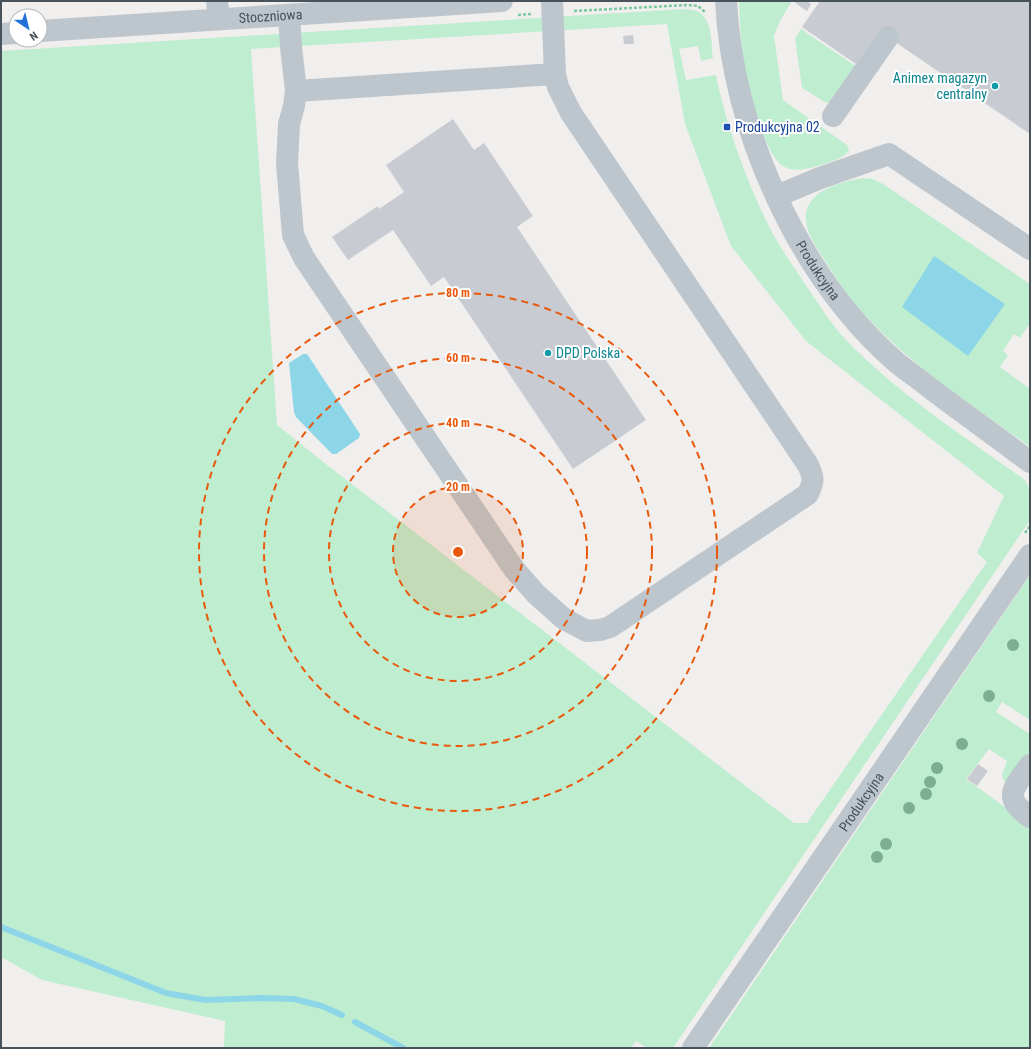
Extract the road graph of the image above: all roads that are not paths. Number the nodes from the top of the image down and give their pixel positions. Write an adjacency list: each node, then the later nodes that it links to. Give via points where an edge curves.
1 (502, 1): 5 (street, Stoczniowa)
2 (552, 1): 8 (street)
3 (726, 1): 11 (street, Produkcyjna, via 732,58 741,101)
4 (218, 10): 5 (street, Stoczniowa); 6 (street, Stoczniowa)
5 (289, 15): 9 (street)
6 (48, 30)
7 (888, 37): 10 (street)
8 (555, 74): 9 (street); 9 (street, via 570,113 808,465 813,477 808,494 610,627 587,631 564,620 514,569 304,258 293,235 287,163 289,124)
9 (296, 91)
10 (833, 116)
11 (777, 196): 12 (street, via 889,154); 13 (street, Produkcyjna, via 818,272 838,301 863,329 897,362)
12 (1030, 250)
13 (1030, 462)
14 (1030, 555): 17 (street, Produkcyjna)
15 (1030, 765): 16 (street, via 1012,793 1014,803)
16 (1030, 817)
17 (693, 1048)

